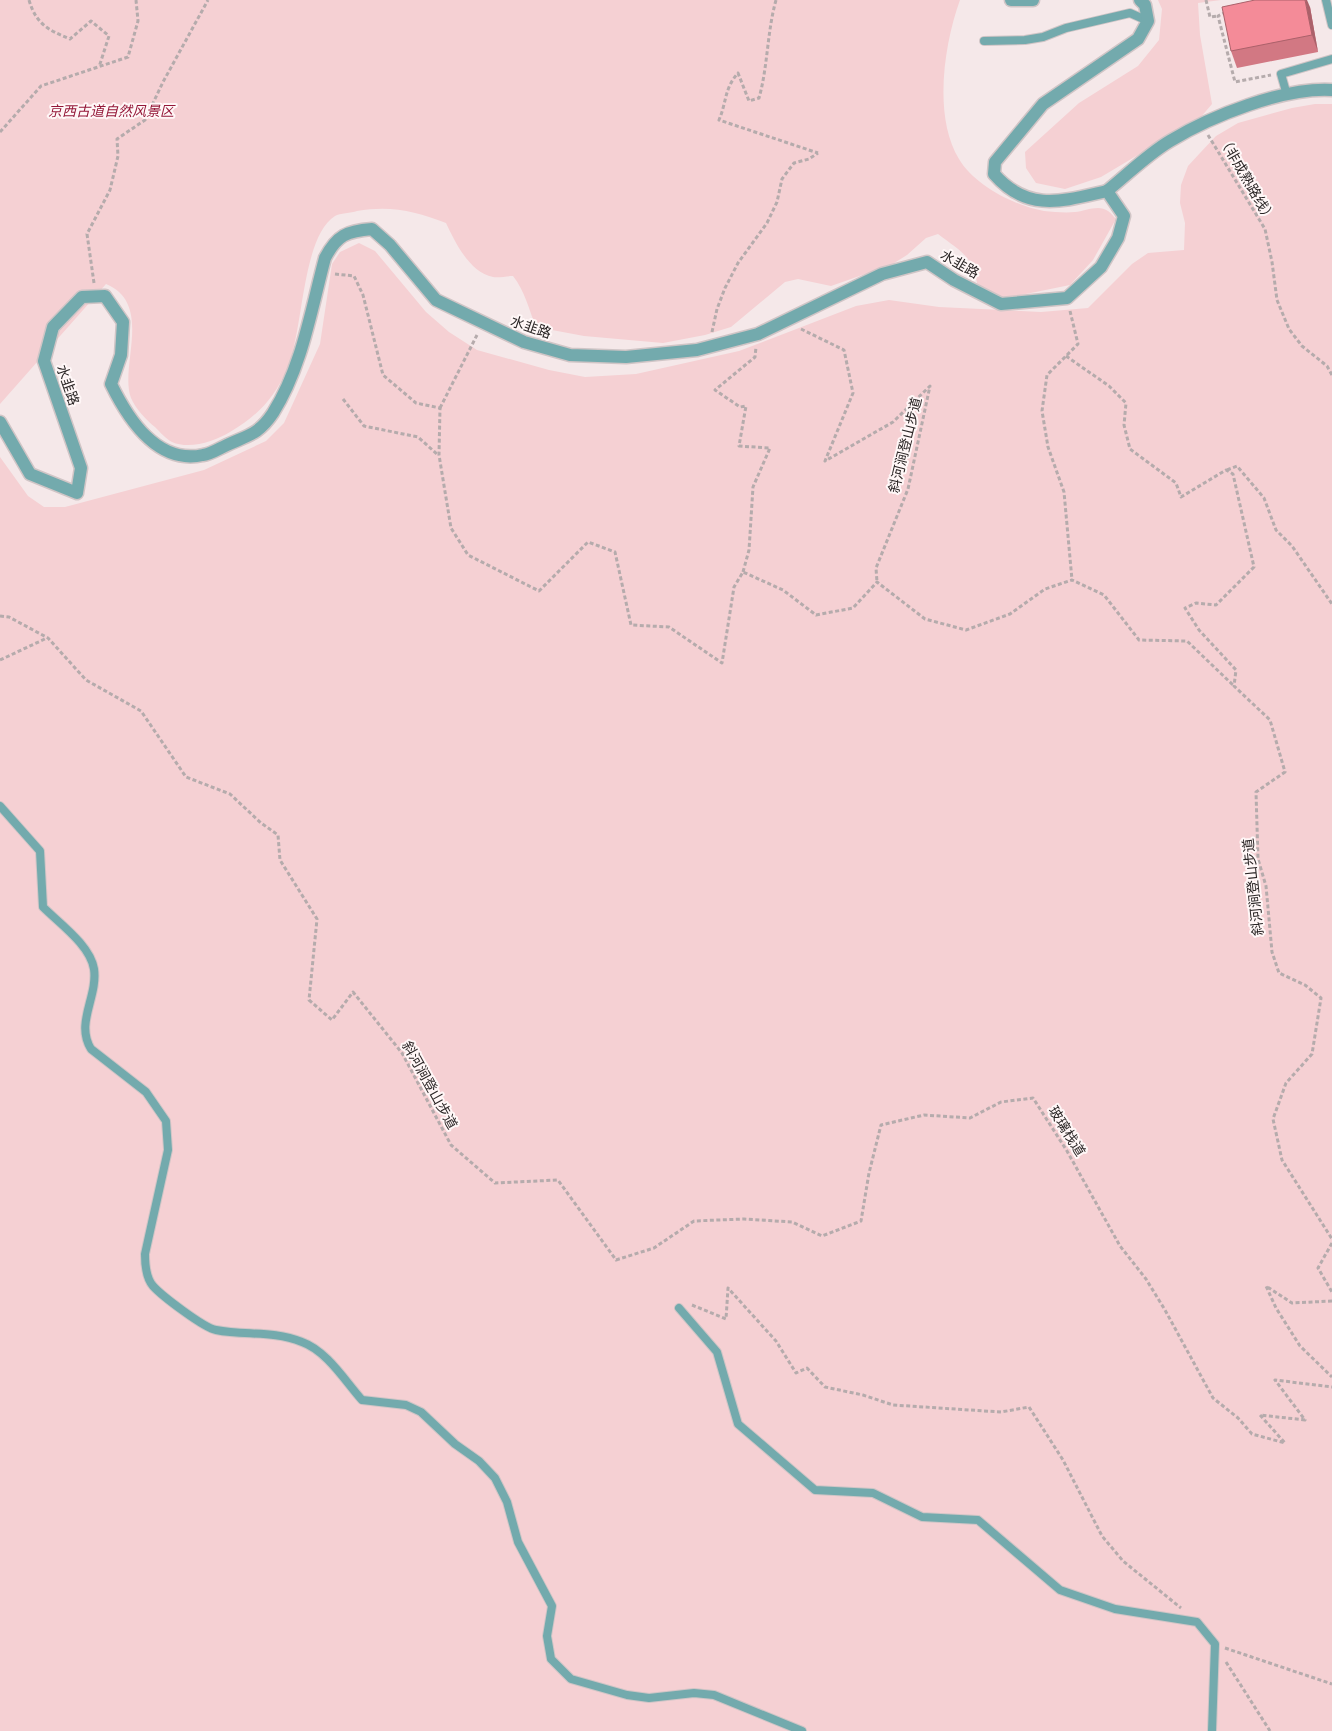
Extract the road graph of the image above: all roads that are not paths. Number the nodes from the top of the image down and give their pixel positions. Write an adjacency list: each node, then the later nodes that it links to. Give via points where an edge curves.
1 (1010, 0): 2 (street)
2 (1032, 0)
3 (1140, 0): 5 (street, via 1145,5)
4 (1326, 0): 6 (lane)
5 (1148, 22): 7 (lane, via 1130,13 1066,28 1043,37); 11 (street, via 1138,39 1043,104 995,162 994,174 1005,186 1024,196 1057,202)
6 (1332, 25)
7 (984, 40)
8 (1332, 60): 10 (lane, via 1282,74)
9 (1332, 90): 10 (street, via 1315,89)
10 (1287, 95): 11 (street, via 1247,104 1170,141)
11 (1107, 190): 12 (street, 水韭路, via 1124,216 1118,238 1101,267 1067,298 1001,304 927,262 882,274 758,334 709,346 626,357 570,355 524,342 482,324 436,300 390,245 372,229 352,230 333,243 321,273 293,374 272,414 254,435 203,455 177,456 153,444 125,413 112,384 121,355 123,322 105,296 82,297 53,327 44,361 81,468 77,493 30,474)
12 (0, 422)
13 (0, 806): 15 (lane, via 40,851 43,907 83,947 94,968 94,985 84,1030 86,1041 91,1049 146,1092 166,1121 168,1150 145,1254 146,1270 153,1286 214,1330 274,1333 304,1342 326,1358 362,1400 406,1405 421,1412 455,1444 479,1460 495,1478 507,1502 518,1542 552,1606 547,1636 551,1659 571,1680 627,1696 714,1695)
14 (679, 1308): 16 (lane, via 717,1352 738,1424 814,1490 874,1493 922,1517 978,1520 1060,1590 1114,1609 1197,1622 1215,1644)
15 (802, 1731)
16 (1212, 1731)

